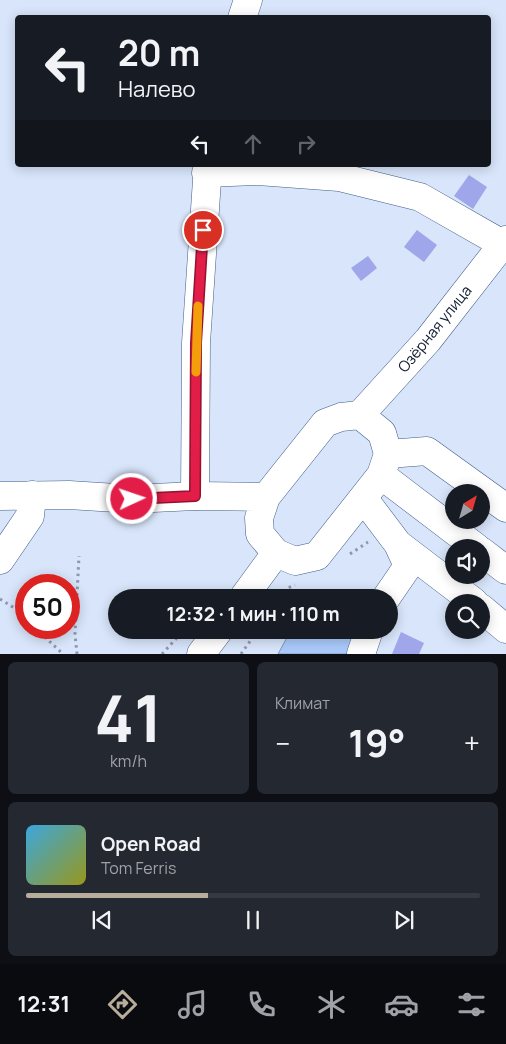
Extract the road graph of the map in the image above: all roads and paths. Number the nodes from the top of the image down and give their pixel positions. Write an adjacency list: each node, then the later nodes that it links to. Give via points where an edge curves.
1 (248, 0): 2 (street)
2 (243, 15)
3 (207, 169): 4 (street, via 339,177 420,198); 9 (street, via 196,343)
4 (505, 243): 5 (street, Озёрная улица, via 428,340)
5 (360, 415): 6 (street, via 382,433); 10 (street, via 324,423)
6 (384, 464): 11 (street); 12 (street, via 427,451); 13 (street)
7 (32, 495): 8 (street); 9 (street, via 132,499); 18 (street, via 30,516)
8 (0, 496)
9 (195, 496): 10 (street)
10 (266, 497): 15 (street, via 259,518 260,534)
11 (364, 498): 14 (street); 15 (street, via 317,556 295,561)
12 (506, 508)
13 (467, 539)
14 (398, 544): 21 (street, via 408,566); 22 (street)
15 (276, 553): 20 (street)
16 (79, 556): 33 (path)
17 (490, 558): 19 (street)
18 (0, 560)
19 (506, 570)
20 (250, 589)
21 (392, 589)
22 (464, 594)
23 (0, 599): 24 (path)
24 (15, 608)
25 (490, 616): 26 (street)
26 (506, 629)
27 (47, 639): 32 (path)
28 (176, 639): 34 (path)
29 (212, 639): 35 (street)
30 (252, 639): 36 (path)
31 (366, 639): 37 (street)
32 (63, 654)
33 (77, 654)
34 (162, 654)
35 (201, 654)
36 (241, 654)
37 (361, 654)

